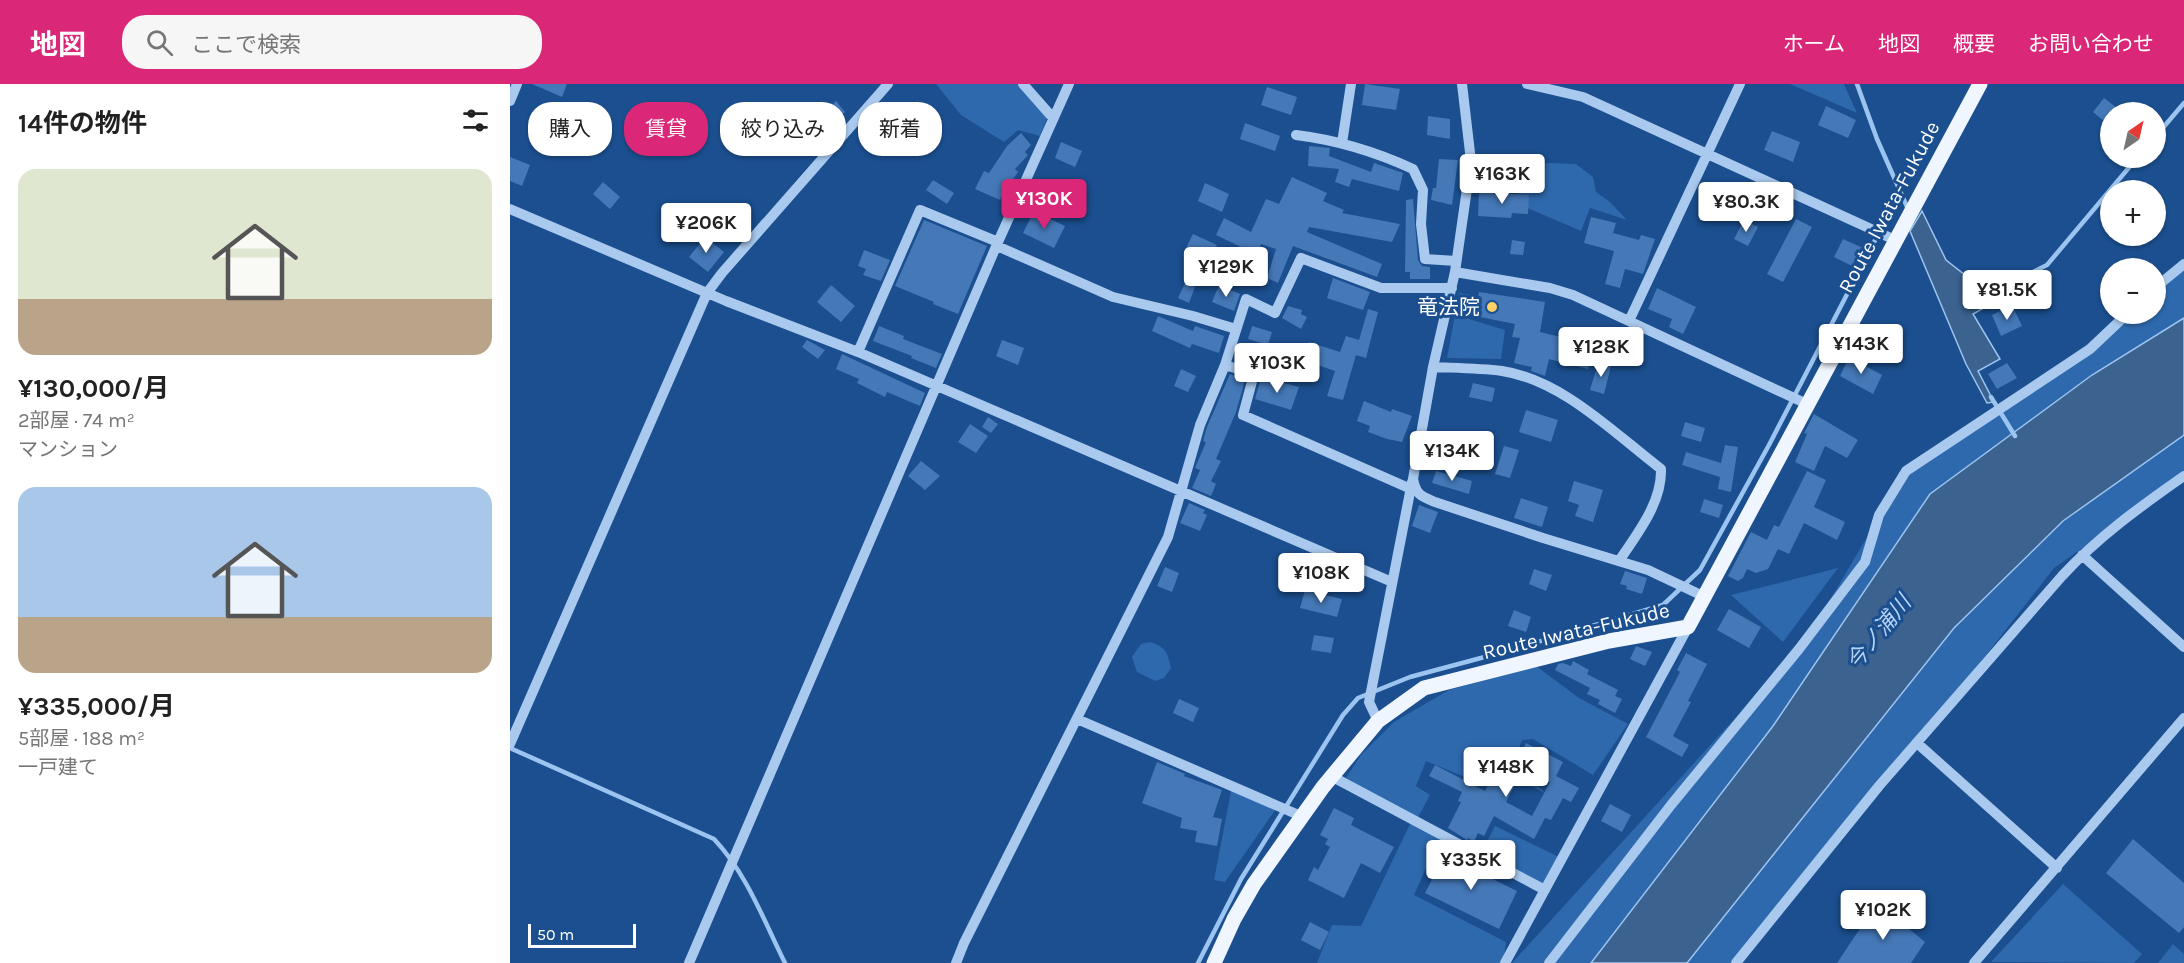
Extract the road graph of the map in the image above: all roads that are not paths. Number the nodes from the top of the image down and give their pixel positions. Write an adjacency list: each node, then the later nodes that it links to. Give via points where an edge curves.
1 (517, 84): 10 (street)
2 (888, 84): 22 (street)
3 (1023, 84): 11 (street)
4 (1069, 84): 11 (street)
5 (1351, 84): 13 (street)
6 (1462, 84): 19 (street, via 1471,160)
7 (1527, 84): 14 (street, via 1583,97)
8 (1740, 84): 14 (street)
9 (1980, 84): 16 (main road, Route Iwata-Fukude)
10 (510, 101)
11 (1053, 118): 17 (street)
12 (1296, 135): 13 (street)
13 (1342, 143): 19 (street, via 1413,170 1423,190 1425,259)
14 (1708, 154): 16 (street); 23 (street)
15 (510, 209): 22 (street)
16 (1895, 240): 30 (main road, Route Iwata-Fukude)
17 (998, 244): 25 (street, via 1113,297); 26 (street, via 920,210); 29 (street)
18 (2184, 264): 20 (street)
19 (1456, 267): 21 (street); 23 (street, via 1550,288)
20 (2166, 278)
21 (1452, 288): 25 (street, via 1381,288 1301,258 1275,313 1246,300); 28 (street)
22 (707, 293): 26 (street); 44 (street)
23 (1629, 321): 30 (street)
24 (2116, 324): 53 (street, via 2090,349 1906,471 1879,515 1865,562)
25 (1236, 329): 27 (street)
26 (858, 352): 29 (street)
27 (1225, 366): 32 (street, via 1254,374 1243,415); 33 (street, via 1200,424)
28 (1433, 367): 32 (street); 35 (street, via 1503,372 1546,385 1573,401 1661,469 1658,493)
29 (938, 386): 33 (street); 49 (street)
30 (1807, 404): 37 (main road, Route Iwata-Fukude)
31 (2184, 476): 34 (street)
32 (1412, 484): 35 (street, via 1421,496 1435,502); 36 (street)
33 (1180, 491): 36 (street); 41 (street, via 1168,537)
34 (2082, 555): 39 (street); 43 (street)
35 (1619, 561): 37 (street)
36 (1392, 582): 42 (street, via 1369,702)
37 (1703, 596): 38 (main road, Route Iwata-Fukude)
38 (1688, 627): 42 (main road, Route Iwata-Fukude, via 1610,641 1424,687); 48 (street)
39 (2184, 647)
40 (2184, 718): 47 (street)
41 (1077, 719): 46 (street); 50 (street)
42 (1378, 721): 45 (main road, Route Iwata-Fukude)
43 (1917, 743): 47 (street); 54 (street)
44 (510, 744)
45 (1331, 776): 46 (main road, Route Iwata-Fukude); 48 (street)
46 (1302, 816): 51 (main road, Route Iwata-Fukude, via 1254,884)
47 (2056, 868): 55 (street)
48 (1545, 890): 52 (street)
49 (688, 963)
50 (956, 963)
51 (1214, 963)
52 (1505, 963)
53 (1549, 963)
54 (1736, 963)
55 (1974, 963)

